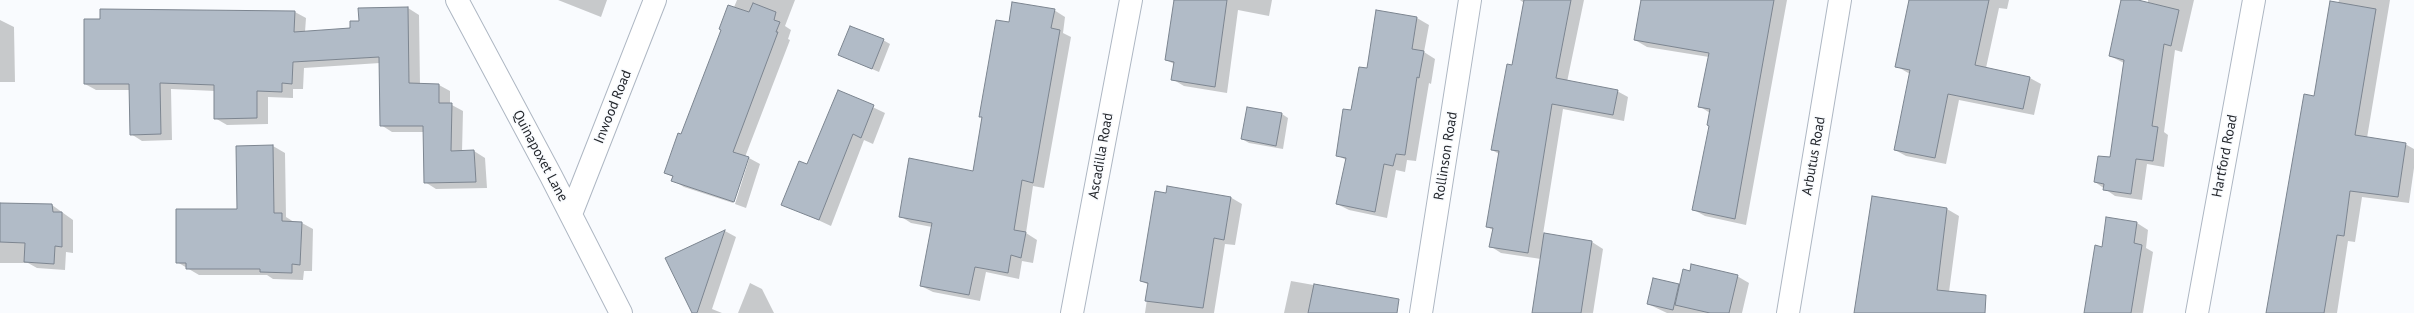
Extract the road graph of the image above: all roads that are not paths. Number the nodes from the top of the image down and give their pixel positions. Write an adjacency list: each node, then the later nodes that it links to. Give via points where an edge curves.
1 (457, 0): 7 (street, Quinapoxet Lane)
2 (656, 0): 7 (street, Inwood Road)
3 (1131, 0): 9 (street, Ascadilla Road)
4 (1470, 0): 10 (street, Rollinson Road)
5 (1840, 0): 11 (street, Arbutus Road)
6 (2254, 0): 12 (street, Hartford Road)
7 (571, 214): 8 (street, Quinapoxet Lane)
8 (621, 313)
9 (1072, 313)
10 (1421, 313)
11 (1788, 313)
12 (2197, 313)

